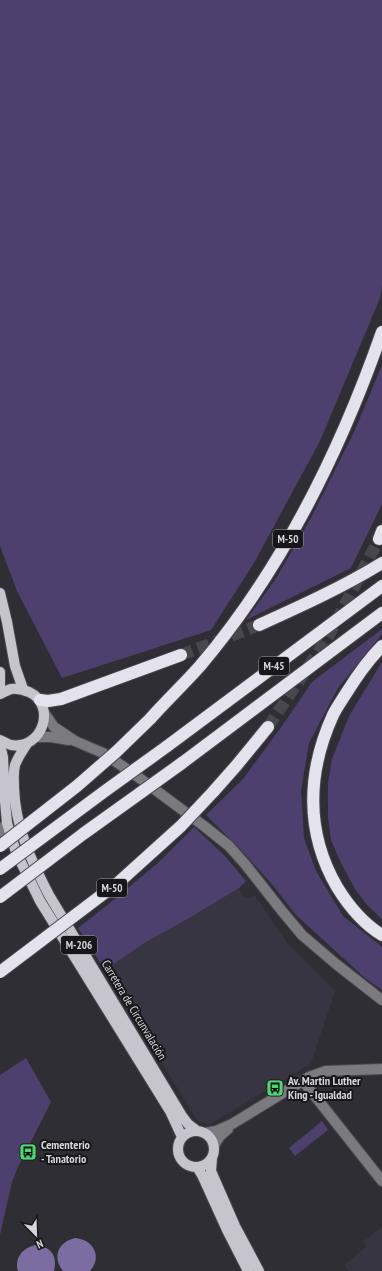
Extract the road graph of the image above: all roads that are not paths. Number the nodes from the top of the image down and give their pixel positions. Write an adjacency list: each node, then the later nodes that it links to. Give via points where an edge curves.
1 (382, 332): 24 (highway, M-50, bridge, via 346,425 315,492 290,537 233,624 199,666 116,752)
2 (382, 563): 6 (highway, via 347,584)
3 (382, 586): 26 (highway, M-45, bridge)
4 (0, 593): 10 (main road, via 15,666)
5 (382, 613): 27 (highway, M-45, bridge)
6 (259, 625)
7 (382, 646): 28 (highway, via 356,678 333,714 321,746 312,796 316,833 331,876 343,897 374,930)
8 (181, 655): 13 (highway, via 61,699)
9 (0, 672): 11 (main road)
10 (23, 689): 12 (main road, via 12,689); 13 (main road)
11 (0, 690)
12 (0, 694)
13 (40, 700): 14 (main road)
14 (45, 714): 16 (main road, via 43,726); 18 (street, via 54,727)
15 (268, 727): 29 (highway, M-50, bridge, via 181,826 118,882)
16 (37, 737): 18 (street); 19 (main road, M-206)
17 (0, 740): 19 (main road, via 10,745)
18 (75, 741): 30 (street, via 103,753 134,774 229,846 302,935)
19 (27, 744): 34 (main road, Carretera de Circunvalación / M-206, via 16,764 14,798 20,830 32,862 49,895 182,1116)
20 (0, 745): 21 (main road, Carretera de Circunvalación / M-206)
21 (7, 823): 22 (street); 25 (main road, Carretera de Circunvalación / M-206)
22 (0, 832)
23 (0, 840): 25 (street)
24 (0, 846)
25 (16, 852): 35 (main road, Carretera de Circunvalación / M-206, via 40,901 170,1111)
26 (0, 869)
27 (0, 897)
28 (382, 935)
29 (0, 972)
30 (382, 1000)
31 (382, 1068): 32 (street, via 326,1071)
32 (302, 1081): 33 (street); 39 (street)
33 (232, 1124): 34 (street, via 216,1131); 36 (street)
34 (200, 1132): 35 (main road, via 188,1132); 36 (main road, M-206, via 211,1138)
35 (182, 1137): 38 (main road, via 178,1144 180,1157 189,1166)
36 (214, 1145): 37 (main road)
37 (212, 1158): 38 (main road, via 206,1164); 41 (main road, via 211,1171 235,1226)
38 (197, 1167): 40 (main road)
39 (382, 1181)
40 (248, 1271)
41 (259, 1271)

